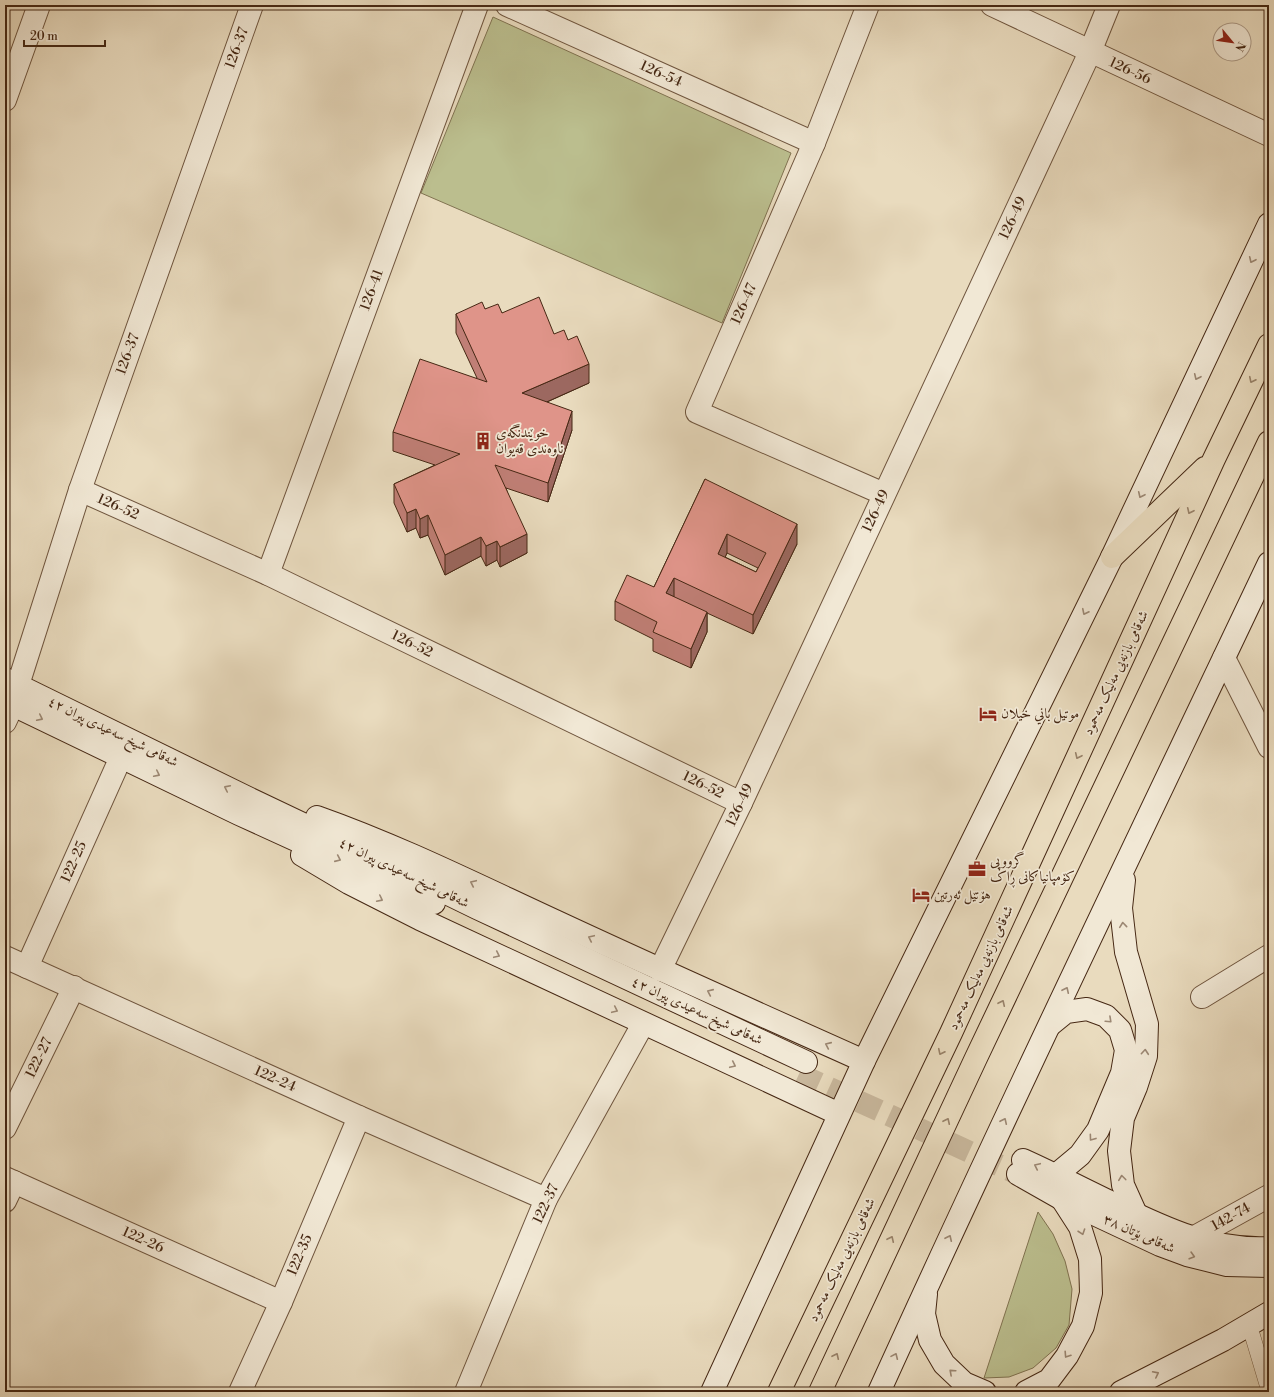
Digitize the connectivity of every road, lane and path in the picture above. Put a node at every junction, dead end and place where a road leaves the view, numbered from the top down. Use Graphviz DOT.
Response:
graph roads {
  1 [pos="38,5"];
  2 [pos="252,5"];
  3 [pos="477,5"];
  4 [pos="508,5"];
  5 [pos="868,5"];
  6 [pos="992,5"];
  7 [pos="1109,5"];
  8 [pos="1090,52"];
  9 [pos="6,94"];
  10 [pos="1269,135"];
  11 [pos="814,143"];
  12 [pos="1269,224"];
  13 [pos="1269,345"];
  14 [pos="1269,442"];
  15 [pos="1214,458"];
  16 [pos="80,490"];
  17 [pos="884,494"];
  18 [pos="1112,557"];
  19 [pos="1269,563"];
  20 [pos="268,574"];
  21 [pos="1224,658"];
  22 [pos="9,699"];
  23 [pos="1269,747"];
  24 [pos="121,757"];
  25 [pos="741,803"];
  26 [pos="242,806"];
  27 [pos="1126,865"];
  28 [pos="1269,956"];
  29 [pos="5,957"];
  30 [pos="27,967"];
  31 [pos="660,970"];
  32 [pos="74,987"];
  33 [pos="1202,997"];
  34 [pos="643,1024"];
  35 [pos="1050,1025"];
  36 [pos="864,1061"];
  37 [pos="803,1068"];
  38 [pos="839,1114"];
  39 [pos="359,1117"];
  40 [pos="5,1128"];
  41 [pos="1056,1175"];
  42 [pos="8,1187"];
  43 [pos="1269,1196"];
  44 [pos="1062,1198"];
  45 [pos="546,1199"];
  46 [pos="1136,1214"];
  47 [pos="1192,1238"];
  48 [pos="1269,1248"];
  49 [pos="1269,1266"];
  50 [pos="927,1287"];
  51 [pos="281,1302"];
  52 [pos="1269,1312"];
  53 [pos="1250,1324"];
  54 [pos="1269,1391"];
  55 [pos="240,1392"];
  56 [pos="466,1392"];
  57 [pos="712,1392"];
  58 [pos="779,1392"];
  59 [pos="820,1392"];
  60 [pos="879,1392"];
  61 [pos="985,1392"];
  62 [pos="1026,1392"];
  63 [pos="1121,1392"];
  1 -- 9 [label="street"];
  2 -- 16 [label="street, 126-37"];
  3 -- 20 [label="street, 126-41"];
  4 -- 11 [label="street, 126-54"];
  5 -- 11 [label="street, 126-47"];
  6 -- 8 [label="street, 126-56"];
  7 -- 8 [label="street, 126-49"];
  8 -- 10 [label="street, 126-56"];
  8 -- 17 [label="street, 126-49"];
  11 -- 17 [label="street, 126-47"];
  12 -- 18 [label="street, one-way"];
  13 -- 15 [label="highway, شەقامی بازنەیی مەلیک مەحمود, one-way"];
  59 -- 14 [label="highway, one-way"];
  15 -- 18 [label="highway"];
  15 -- 58 [label="highway, شەقامی بازنەیی مەلیک مەحمود, one-way"];
  16 -- 20 [label="street, 126-52"];
  16 -- 22 [label="street, 126-37"];
  17 -- 25 [label="street, 126-49"];
  18 -- 36 [label="street, one-way"];
  19 -- 21 [label="street"];
  20 -- 25 [label="street, 126-52"];
  21 -- 23 [label="street"];
  21 -- 27 [label="street"];
  22 -- 24 [label="street, شەقامی شیخ سەعیدی پیران ٤٢, one-way"];
  26 -- 22 [label="street, شەقامی شیخ سەعیدی پیران ٤٢, one-way"];
  24 -- 26 [label="street, شەقامی شیخ سەعیدی پیران ٤٢, one-way"];
  24 -- 30 [label="street, 122-25"];
  25 -- 31 [label="street, 126-49"];
  31 -- 26 [label="street, one-way"];
  26 -- 34 [label="street, one-way"];
  26 -- 37 [label="street, شەقامی شیخ سەعیدی پیران ٤٢"];
  35 -- 27 [label="street, one-way"];
  46 -- 27 [label="street, one-way"];
  28 -- 33 [label="street"];
  29 -- 30 [label="street, 122-24"];
  30 -- 32 [label="street, 122-24"];
  36 -- 31 [label="street, one-way"];
  32 -- 39 [label="street, 122-24"];
  32 -- 40 [label="street, 122-27"];
  34 -- 38 [label="street, one-way"];
  34 -- 45 [label="street, 122-37"];
  35 -- 41 [label="street, one-way"];
  50 -- 35 [label="street, one-way"];
  36 -- 38 [label="street"];
  38 -- 57 [label="street"];
  39 -- 45 [label="street, 122-24"];
  39 -- 51 [label="street, 122-35"];
  41 -- 44 [label="street, شەقامی بۆتان ٣٨, one-way"];
  41 -- 46 [label="street, شەقامی بۆتان ٣٨"];
  42 -- 51 [label="street, 122-26"];
  43 -- 47 [label="street, 142-74"];
  44 -- 49 [label="street, شەقامی بۆتان ٣٨, one-way"];
  44 -- 62 [label="street, one-way"];
  45 -- 56 [label="street, 122-37"];
  46 -- 47 [label="street, شەقامی بۆتان ٣٨"];
  47 -- 48 [label="street, شەقامی بۆتان ٣٨"];
  60 -- 50 [label="street, one-way"];
  61 -- 50 [label="street, one-way"];
  51 -- 55 [label="street, 122-35"];
  52 -- 53 [label="street"];
  53 -- 54 [label="lane"];
  63 -- 53 [label="street, one-way"];
}
